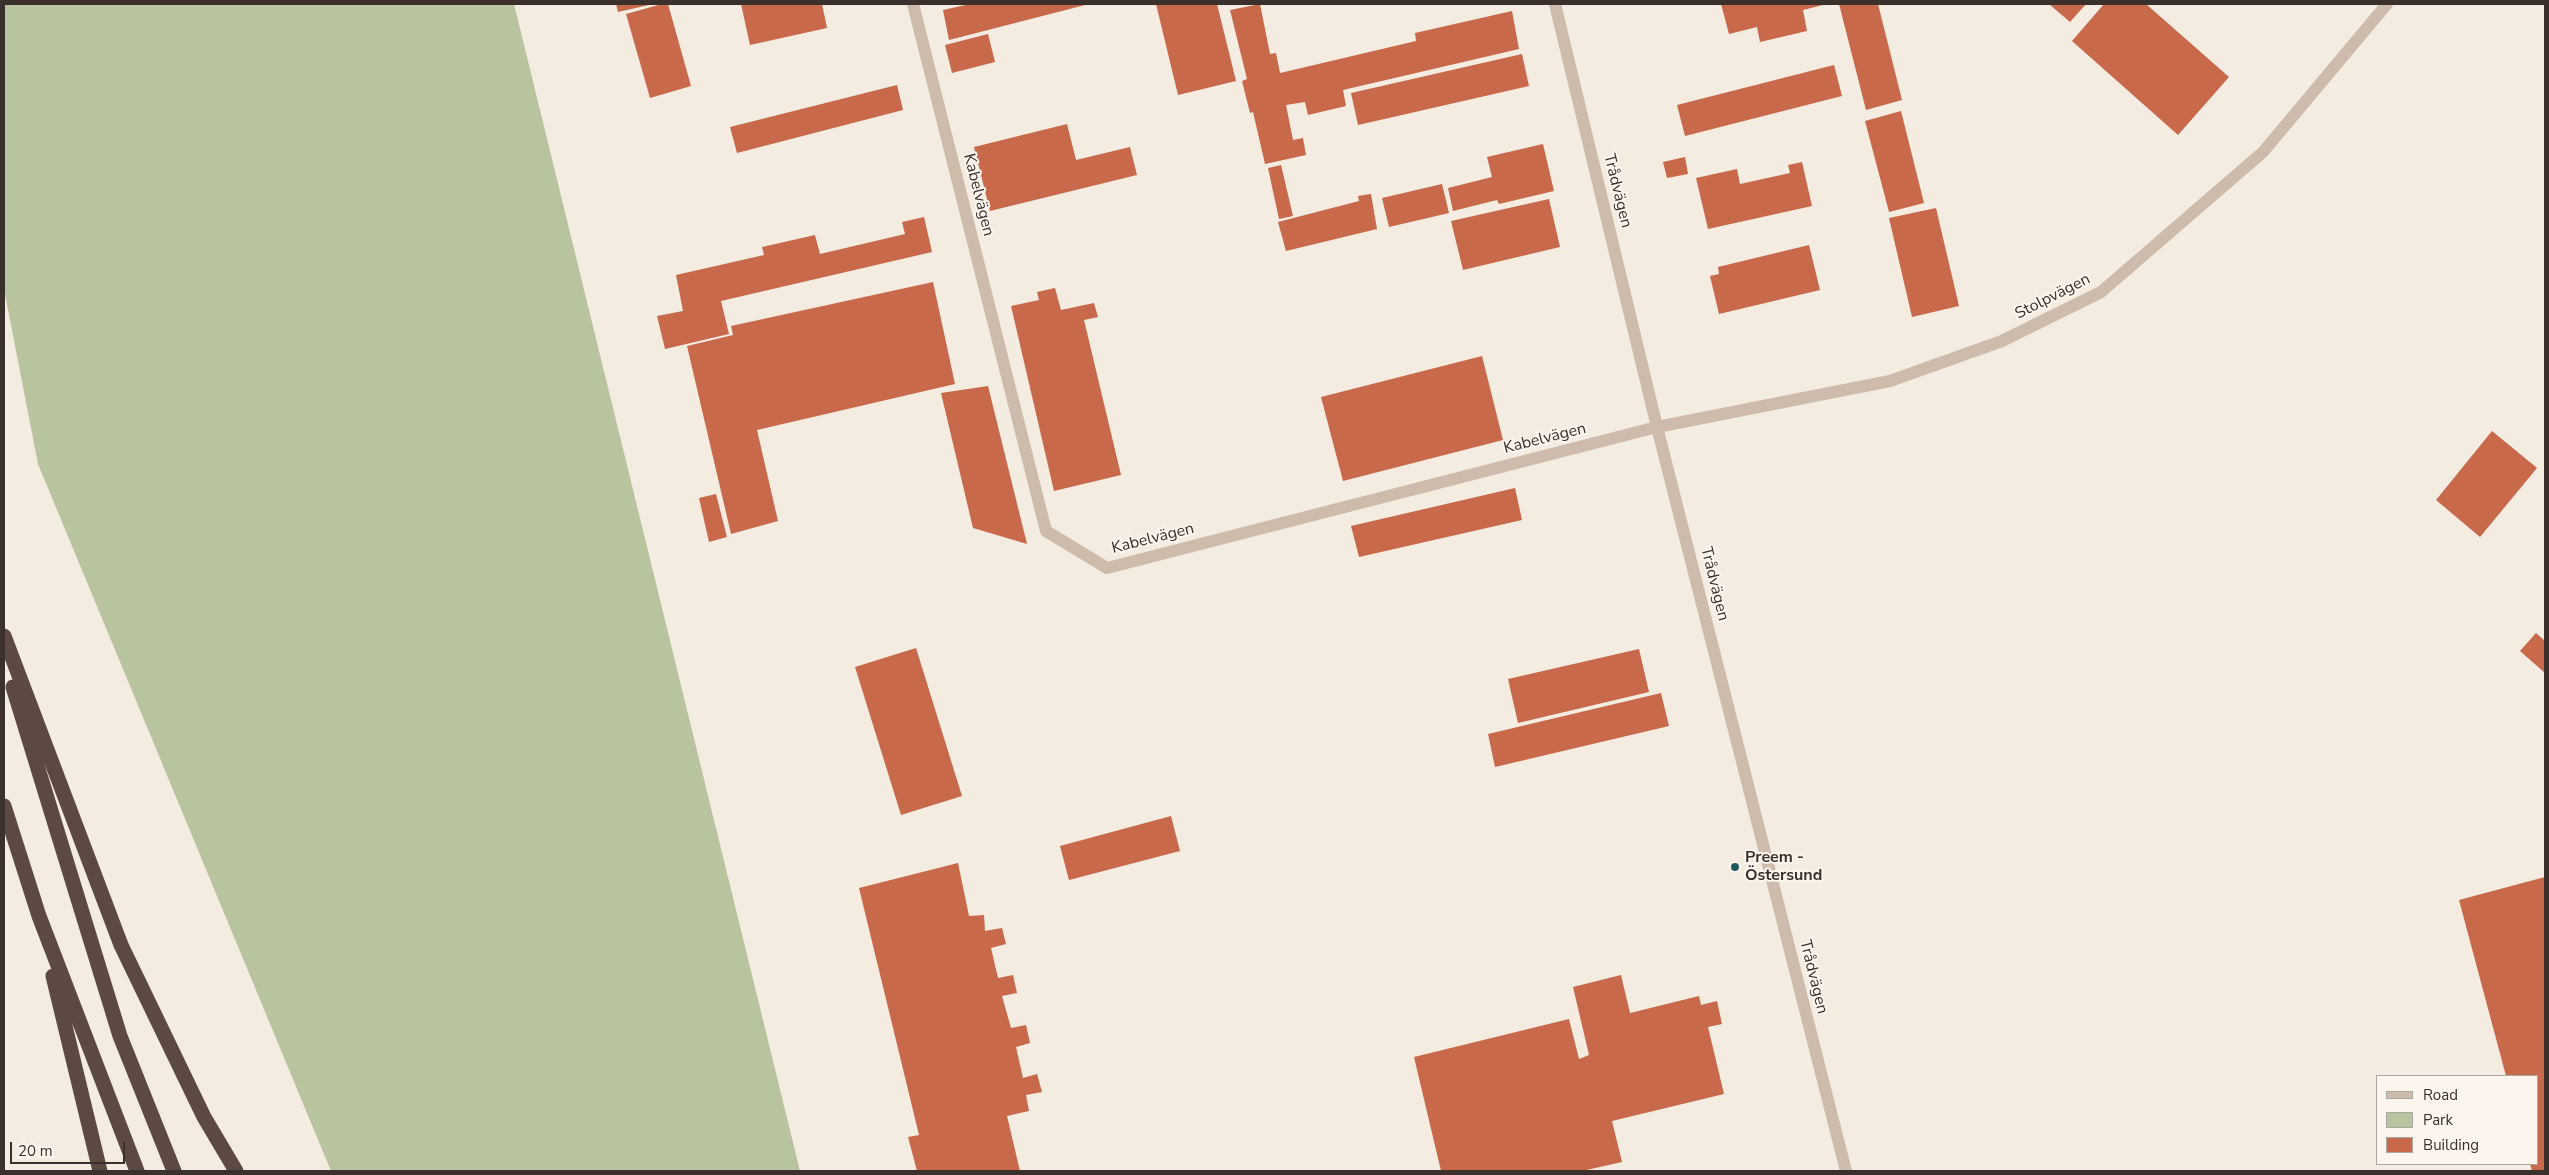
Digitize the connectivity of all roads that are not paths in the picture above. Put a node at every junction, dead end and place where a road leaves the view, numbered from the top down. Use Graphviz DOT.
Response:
graph roads {
  1 [pos="913,4"];
  2 [pos="1554,4"];
  3 [pos="2387,4"];
  4 [pos="1657,427"];
  5 [pos="4,636"];
  6 [pos="4,656"];
  7 [pos="4,806"];
  8 [pos="39,916"];
  9 [pos="100,1171"];
  10 [pos="136,1171"];
  11 [pos="174,1171"];
  12 [pos="236,1171"];
  13 [pos="1846,1171"];
  1 -- 4 [label="street, Kabelvägen"];
  2 -- 4 [label="street, Trådvägen"];
  3 -- 4 [label="street, Stolpvägen"];
  4 -- 13 [label="street, Trådvägen"];
  5 -- 12 [label="highway"];
  6 -- 11 [label="highway"];
  7 -- 8 [label="highway"];
  8 -- 9 [label="highway"];
  8 -- 10 [label="highway"];
}
